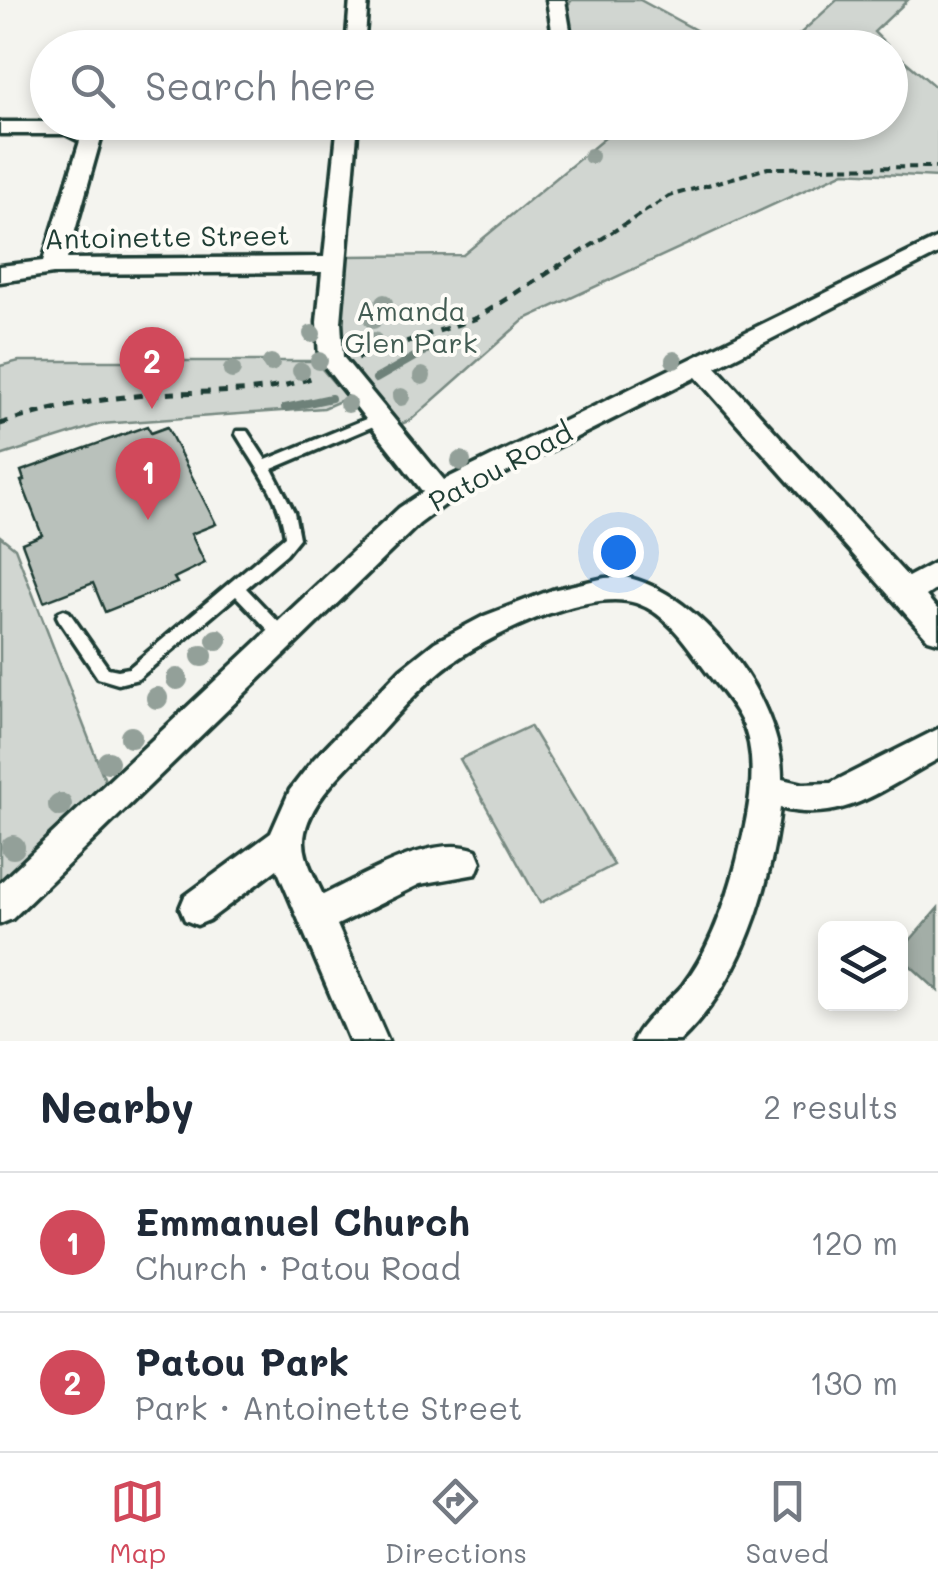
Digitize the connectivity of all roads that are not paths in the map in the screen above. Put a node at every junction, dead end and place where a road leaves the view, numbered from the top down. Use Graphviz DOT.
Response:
graph roads {
  1 [pos="359,0"];
  2 [pos="556,0"];
  3 [pos="356,30"];
  4 [pos="561,30"];
  5 [pos="0,128"];
  6 [pos="30,128"];
  7 [pos="90,140"];
  8 [pos="346,140"];
  9 [pos="938,246"];
  10 [pos="336,264"];
  11 [pos="52,267"];
  12 [pos="0,274"];
  13 [pos="698,364"];
  14 [pos="378,419"];
  15 [pos="242,434"];
  16 [pos="264,467"];
  17 [pos="440,494"];
  18 [pos="938,573"];
  19 [pos="236,588"];
  20 [pos="906,594"];
  21 [pos="64,616"];
  22 [pos="938,630"];
  23 [pos="282,635"];
  24 [pos="938,743"];
  25 [pos="768,790"];
  26 [pos="286,842"];
  27 [pos="464,862"];
  28 [pos="0,908"];
  29 [pos="197,908"];
  30 [pos="314,918"];
  31 [pos="369,1041"];
  32 [pos="652,1041"];
  1 -- 3 [label="street"];
  2 -- 4 [label="street"];
  5 -- 6 [label="street"];
  7 -- 11 [label="street"];
  8 -- 10 [label="street"];
  9 -- 13 [label="street, Patou Road"];
  10 -- 11 [label="street, Antoinette Street"];
  10 -- 14 [label="street"];
  11 -- 12 [label="street, Antoinette Street"];
  13 -- 17 [label="street, Patou Road"];
  13 -- 20 [label="street"];
  14 -- 16 [label="lane"];
  14 -- 17 [label="street"];
  15 -- 16 [label="lane"];
  16 -- 19 [label="lane"];
  17 -- 23 [label="street, Patou Road"];
  18 -- 20 [label="street"];
  19 -- 21 [label="lane"];
  19 -- 23 [label="lane"];
  20 -- 22 [label="street"];
  23 -- 28 [label="street, Patou Road"];
  24 -- 25 [label="street"];
  25 -- 26 [label="street"];
  25 -- 32 [label="street"];
  26 -- 29 [label="street"];
  26 -- 30 [label="street"];
  27 -- 30 [label="street"];
  30 -- 31 [label="street"];
}
